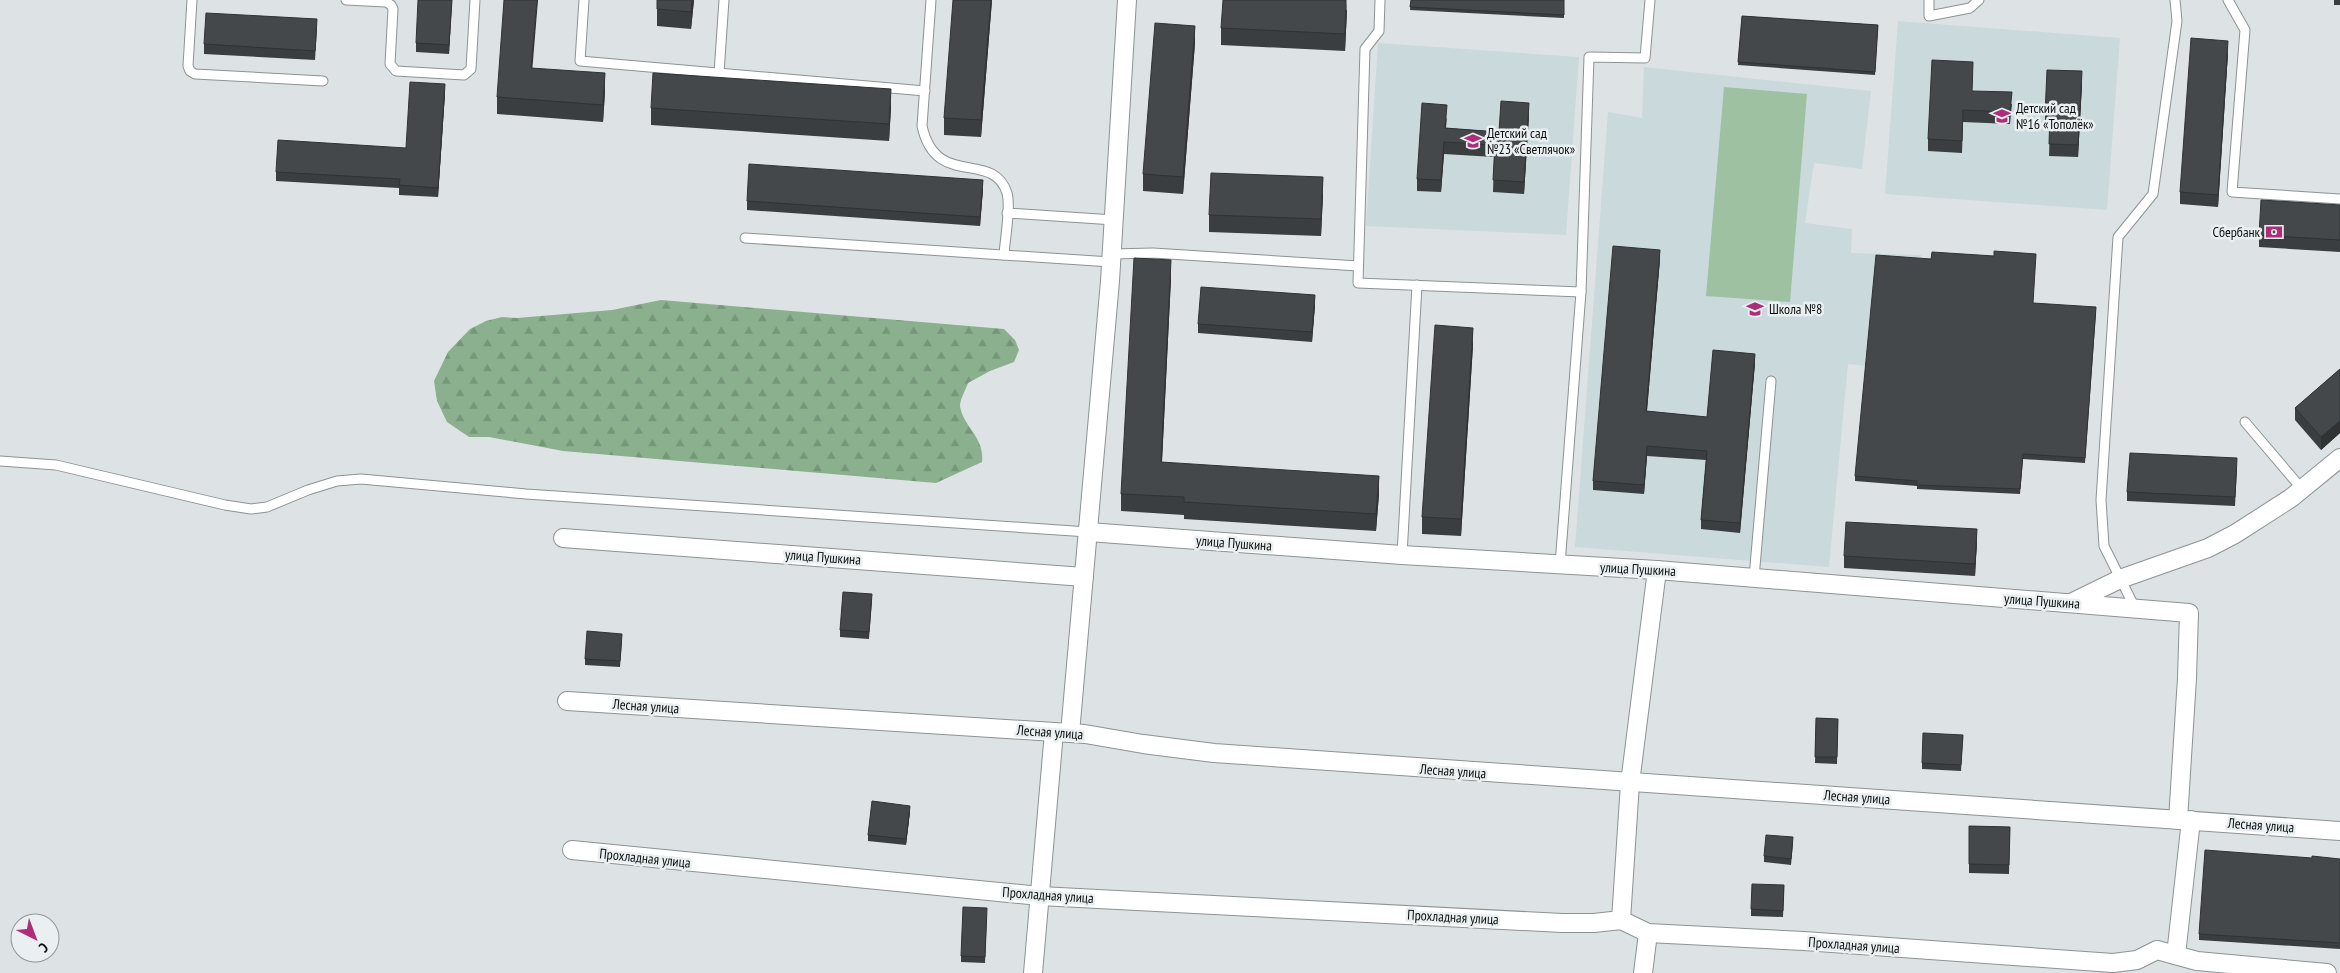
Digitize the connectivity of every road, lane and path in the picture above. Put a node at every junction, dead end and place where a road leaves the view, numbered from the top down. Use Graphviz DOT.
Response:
graph roads {
  1 [pos="192,0"];
  2 [pos="346,0"];
  3 [pos="475,0"];
  4 [pos="584,0"];
  5 [pos="724,0"];
  6 [pos="931,0"];
  7 [pos="1127,0"];
  8 [pos="1380,0"];
  9 [pos="1650,0"];
  10 [pos="1929,0"];
  11 [pos="1979,0"];
  12 [pos="2175,0"];
  13 [pos="2228,0"];
  14 [pos="719,73"];
  15 [pos="323,82"];
  16 [pos="925,91"];
  17 [pos="2340,199"];
  18 [pos="1007,213"];
  19 [pos="1114,220"];
  20 [pos="745,238"];
  21 [pos="1004,255"];
  22 [pos="1111,258"];
  23 [pos="1358,266"];
  24 [pos="1417,285"];
  25 [pos="1581,292"];
  26 [pos="1771,381"];
  27 [pos="2245,422"];
  28 [pos="2340,458"];
  29 [pos="0,461"];
  30 [pos="2302,489"];
  31 [pos="1088,532"];
  32 [pos="563,538"];
  33 [pos="1402,555"];
  34 [pos="1560,565"];
  35 [pos="1657,570"];
  36 [pos="1084,577"];
  37 [pos="1754,578"];
  38 [pos="2120,579"];
  39 [pos="2071,603"];
  40 [pos="2136,608"];
  41 [pos="567,701"];
  42 [pos="1062,733"];
  43 [pos="1630,784"];
  44 [pos="2184,820"];
  45 [pos="2340,831"];
  46 [pos="572,850"];
  47 [pos="1040,896"];
  48 [pos="1621,920"];
  49 [pos="1648,933"];
  50 [pos="2176,955"];
  51 [pos="2134,966"];
  52 [pos="1033,973"];
  53 [pos="1643,973"];
  54 [pos="2327,973"];
  1 -- 15 [label="lane"];
  2 -- 3 [label="lane"];
  4 -- 14 [label="lane"];
  5 -- 14 [label="lane"];
  6 -- 16 [label="lane"];
  7 -- 19 [label="street"];
  8 -- 23 [label="lane"];
  9 -- 25 [label="lane"];
  10 -- 11 [label="lane"];
  12 -- 38 [label="lane"];
  13 -- 17 [label="lane"];
  14 -- 16 [label="lane"];
  16 -- 18 [label="lane"];
  18 -- 19 [label="lane"];
  18 -- 21 [label="lane"];
  19 -- 22 [label="street"];
  20 -- 21 [label="lane"];
  21 -- 22 [label="lane"];
  22 -- 23 [label="lane"];
  22 -- 31 [label="street"];
  23 -- 24 [label="lane"];
  24 -- 25 [label="lane"];
  24 -- 33 [label="lane"];
  25 -- 34 [label="lane"];
  26 -- 37 [label="lane"];
  27 -- 30 [label="lane"];
  28 -- 30 [label="street"];
  29 -- 31 [label="lane"];
  30 -- 38 [label="street"];
  31 -- 33 [label="street, улица Пушкина"];
  31 -- 36 [label="street"];
  32 -- 36 [label="street, улица Пушкина"];
  33 -- 34 [label="street, улица Пушкина"];
  34 -- 35 [label="street, улица Пушкина"];
  35 -- 37 [label="street, улица Пушкина"];
  35 -- 43 [label="street"];
  36 -- 42 [label="street"];
  37 -- 39 [label="street, улица Пушкина"];
  38 -- 39 [label="street"];
  38 -- 40 [label="lane"];
  39 -- 40 [label="street, улица Пушкина"];
  40 -- 44 [label="street, улица Пушкина"];
  41 -- 42 [label="street, Лесная улица"];
  42 -- 43 [label="street, Лесная улица"];
  42 -- 47 [label="street"];
  43 -- 44 [label="street, Лесная улица"];
  43 -- 48 [label="street"];
  44 -- 45 [label="street, Лесная улица"];
  44 -- 50 [label="street"];
  46 -- 47 [label="street, Прохладная улица"];
  47 -- 48 [label="street, Прохладная улица"];
  47 -- 52 [label="street"];
  48 -- 49 [label="street, Прохладная улица"];
  49 -- 51 [label="street, Прохладная улица"];
  49 -- 53 [label="street"];
  50 -- 51 [label="street, Прохладная улица"];
  50 -- 54 [label="street, Прохладная улица"];
}
